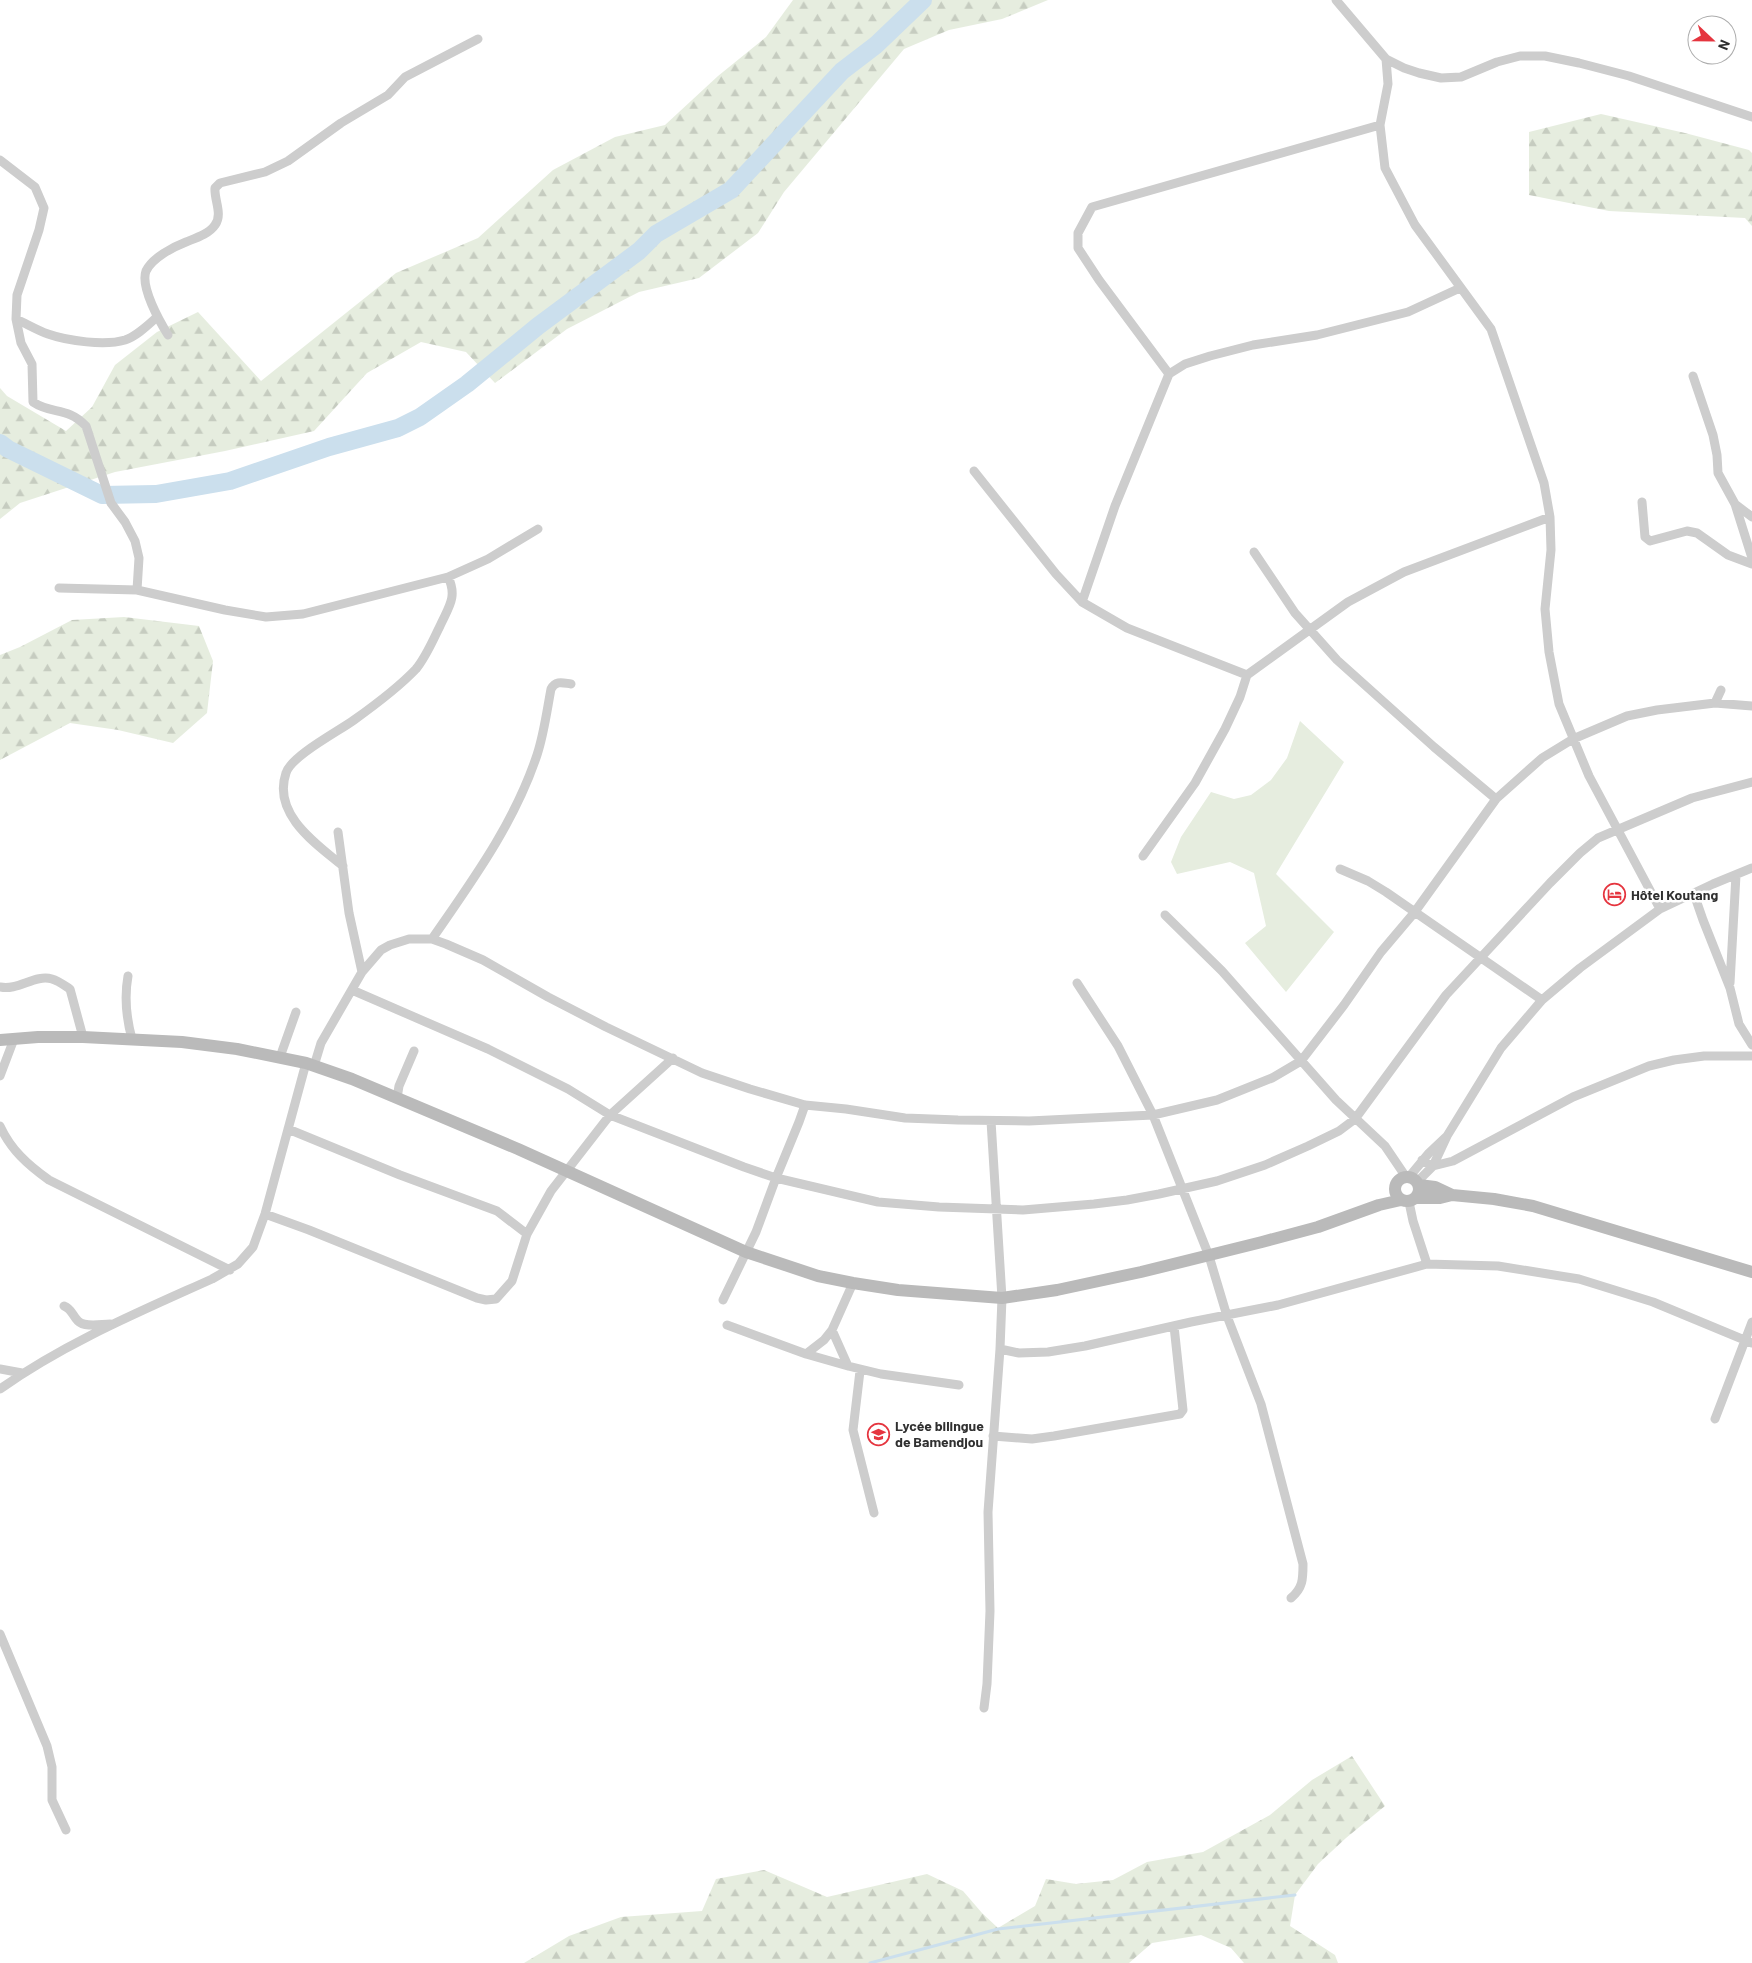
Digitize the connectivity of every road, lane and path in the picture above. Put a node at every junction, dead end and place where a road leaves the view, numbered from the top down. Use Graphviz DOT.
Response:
graph roads {
  1 [pos="1336,0"];
  2 [pos="478,39"];
  3 [pos="1386,59"];
  4 [pos="1752,117"];
  5 [pos="1380,125"];
  6 [pos="0,160"];
  7 [pos="1460,288"];
  8 [pos="157,317"];
  9 [pos="16,319"];
  10 [pos="168,335"];
  11 [pos="1170,374"];
  12 [pos="1693,376"];
  13 [pos="974,471"];
  14 [pos="1642,502"];
  15 [pos="1734,504"];
  16 [pos="1752,517"];
  17 [pos="1550,518"];
  18 [pos="538,528"];
  19 [pos="1254,552"];
  20 [pos="1752,558"];
  21 [pos="1752,564"];
  22 [pos="448,577"];
  23 [pos="59,588"];
  24 [pos="137,590"];
  25 [pos="1082,602"];
  26 [pos="1308,630"];
  27 [pos="1247,675"];
  28 [pos="571,684"];
  29 [pos="1721,690"];
  30 [pos="1715,703"];
  31 [pos="1752,706"];
  32 [pos="1573,739"];
  33 [pos="1752,782"];
  34 [pos="1496,799"];
  35 [pos="1618,828"];
  36 [pos="338,832"];
  37 [pos="1143,856"];
  38 [pos="343,866"];
  39 [pos="1752,868"];
  40 [pos="1340,869"];
  41 [pos="1736,875"];
  42 [pos="1694,894"];
  43 [pos="1660,909"];
  44 [pos="1414,913"];
  45 [pos="1165,915"];
  46 [pos="432,940"];
  47 [pos="1481,957"];
  48 [pos="362,972"];
  49 [pos="128,976"];
  50 [pos="1077,983"];
  51 [pos="0,987"];
  52 [pos="1730,988"];
  53 [pos="352,990"];
  54 [pos="1542,1000"];
  55 [pos="296,1012"];
  56 [pos="83,1037"];
  57 [pos="14,1038"];
  58 [pos="132,1039"];
  59 [pos="0,1040"];
  60 [pos="1752,1045"];
  61 [pos="414,1051"];
  62 [pos="1752,1056"];
  63 [pos="280,1057"];
  64 [pos="673,1058"];
  65 [pos="1301,1061"];
  66 [pos="310,1064"];
  67 [pos="0,1076"];
  68 [pos="397,1098"];
  69 [pos="804,1105"];
  70 [pos="610,1114"];
  71 [pos="1153,1115"];
  72 [pos="1355,1119"];
  73 [pos="990,1121"];
  74 [pos="0,1126"];
  75 [pos="288,1129"];
  76 [pos="1447,1136"];
  77 [pos="1422,1160"];
  78 [pos="1433,1166"];
  79 [pos="566,1170"];
  80 [pos="776,1178"];
  81 [pos="1413,1180"];
  82 [pos="1183,1188"];
  83 [pos="1452,1195"];
  84 [pos="1405,1197"];
  85 [pos="995,1208"];
  86 [pos="265,1214"];
  87 [pos="527,1234"];
  88 [pos="746,1252"];
  89 [pos="1209,1256"];
  90 [pos="1427,1264"];
  91 [pos="230,1270"];
  92 [pos="1752,1272"];
  93 [pos="853,1283"];
  94 [pos="1002,1298"];
  95 [pos="723,1300"];
  96 [pos="64,1306"];
  97 [pos="1227,1316"];
  98 [pos="1752,1322"];
  99 [pos="115,1324"];
  100 [pos="726,1324"];
  101 [pos="1174,1326"];
  102 [pos="832,1330"];
  103 [pos="1748,1341"];
  104 [pos="1000,1349"];
  105 [pos="806,1354"];
  106 [pos="848,1366"];
  107 [pos="0,1369"];
  108 [pos="860,1370"];
  109 [pos="22,1373"];
  110 [pos="959,1385"];
  111 [pos="0,1389"];
  112 [pos="1715,1419"];
  113 [pos="993,1436"];
  114 [pos="874,1513"];
  115 [pos="1291,1598"];
  116 [pos="0,1634"];
  117 [pos="984,1708"];
  118 [pos="66,1830"];
  1 -- 3 [label="street"];
  2 -- 8 [label="street"];
  3 -- 4 [label="street"];
  3 -- 5 [label="street"];
  5 -- 7 [label="street"];
  5 -- 11 [label="street"];
  6 -- 9 [label="street"];
  7 -- 11 [label="street"];
  7 -- 17 [label="street"];
  8 -- 9 [label="street"];
  8 -- 10 [label="street"];
  9 -- 24 [label="street"];
  11 -- 25 [label="street"];
  12 -- 15 [label="street"];
  13 -- 25 [label="street"];
  14 -- 21 [label="street"];
  15 -- 16 [label="street"];
  15 -- 20 [label="street"];
  17 -- 26 [label="street"];
  17 -- 32 [label="street"];
  18 -- 22 [label="street"];
  19 -- 26 [label="street"];
  22 -- 24 [label="street"];
  22 -- 38 [label="street"];
  23 -- 24 [label="street"];
  25 -- 27 [label="street"];
  26 -- 27 [label="street"];
  26 -- 34 [label="street"];
  27 -- 37 [label="street"];
  28 -- 46 [label="street"];
  29 -- 30 [label="street"];
  30 -- 31 [label="street"];
  30 -- 32 [label="street"];
  32 -- 34 [label="street"];
  32 -- 35 [label="street"];
  33 -- 35 [label="street"];
  34 -- 44 [label="street"];
  35 -- 43 [label="street"];
  35 -- 47 [label="street"];
  36 -- 38 [label="street"];
  38 -- 48 [label="street"];
  39 -- 41 [label="street"];
  40 -- 44 [label="street"];
  41 -- 42 [label="street"];
  41 -- 52 [label="street"];
  42 -- 43 [label="street"];
  42 -- 52 [label="street"];
  43 -- 54 [label="street"];
  44 -- 47 [label="street"];
  44 -- 65 [label="street"];
  45 -- 65 [label="street"];
  46 -- 48 [label="street"];
  46 -- 64 [label="street"];
  47 -- 54 [label="street"];
  47 -- 72 [label="street"];
  48 -- 53 [label="street"];
  49 -- 58 [label="street"];
  50 -- 71 [label="street"];
  51 -- 56 [label="street"];
  52 -- 60 [label="street"];
  53 -- 66 [label="street"];
  53 -- 70 [label="street"];
  54 -- 76 [label="street"];
  55 -- 63 [label="street"];
  56 -- 57 [label="main road"];
  56 -- 58 [label="main road"];
  57 -- 59 [label="main road"];
  57 -- 67 [label="street"];
  58 -- 63 [label="main road"];
  61 -- 68 [label="street"];
  62 -- 78 [label="street"];
  63 -- 66 [label="main road"];
  64 -- 69 [label="street"];
  64 -- 70 [label="street"];
  65 -- 71 [label="street"];
  65 -- 72 [label="street"];
  66 -- 68 [label="main road"];
  66 -- 75 [label="street"];
  68 -- 79 [label="main road"];
  69 -- 73 [label="street"];
  69 -- 80 [label="street"];
  70 -- 79 [label="street"];
  70 -- 80 [label="street"];
  71 -- 73 [label="street"];
  71 -- 82 [label="street"];
  72 -- 81 [label="street"];
  72 -- 82 [label="street"];
  73 -- 85 [label="street"];
  74 -- 91 [label="street"];
  75 -- 86 [label="street"];
  75 -- 87 [label="street"];
  76 -- 77 [label="street"];
  76 -- 78 [label="street"];
  77 -- 78 [label="street"];
  77 -- 81 [label="street"];
  78 -- 81 [label="street"];
  79 -- 87 [label="street"];
  79 -- 88 [label="main road"];
  80 -- 85 [label="street"];
  80 -- 88 [label="street"];
  81 -- 83 [label="main road"];
  81 -- 84 [label="main road"];
  81 -- 84 [label="main road"];
  82 -- 85 [label="street"];
  82 -- 89 [label="street"];
  83 -- 84 [label="main road"];
  83 -- 92 [label="main road"];
  84 -- 89 [label="main road"];
  84 -- 90 [label="street"];
  85 -- 94 [label="street"];
  86 -- 87 [label="street"];
  86 -- 91 [label="street"];
  88 -- 93 [label="main road"];
  88 -- 95 [label="street"];
  89 -- 94 [label="main road"];
  89 -- 97 [label="street"];
  90 -- 97 [label="street"];
  90 -- 103 [label="street"];
  91 -- 99 [label="street"];
  93 -- 94 [label="main road"];
  93 -- 102 [label="street"];
  94 -- 104 [label="street"];
  96 -- 99 [label="street"];
  97 -- 101 [label="street"];
  97 -- 115 [label="street"];
  98 -- 103 [label="street"];
  99 -- 109 [label="street"];
  100 -- 105 [label="street"];
  101 -- 104 [label="street"];
  101 -- 113 [label="street"];
  102 -- 105 [label="street"];
  102 -- 106 [label="street"];
  103 -- 112 [label="street"];
  104 -- 113 [label="street"];
  105 -- 106 [label="street"];
  106 -- 108 [label="street"];
  107 -- 109 [label="street"];
  108 -- 110 [label="street"];
  108 -- 114 [label="street"];
  109 -- 111 [label="street"];
  113 -- 117 [label="street"];
  116 -- 118 [label="street"];
}
